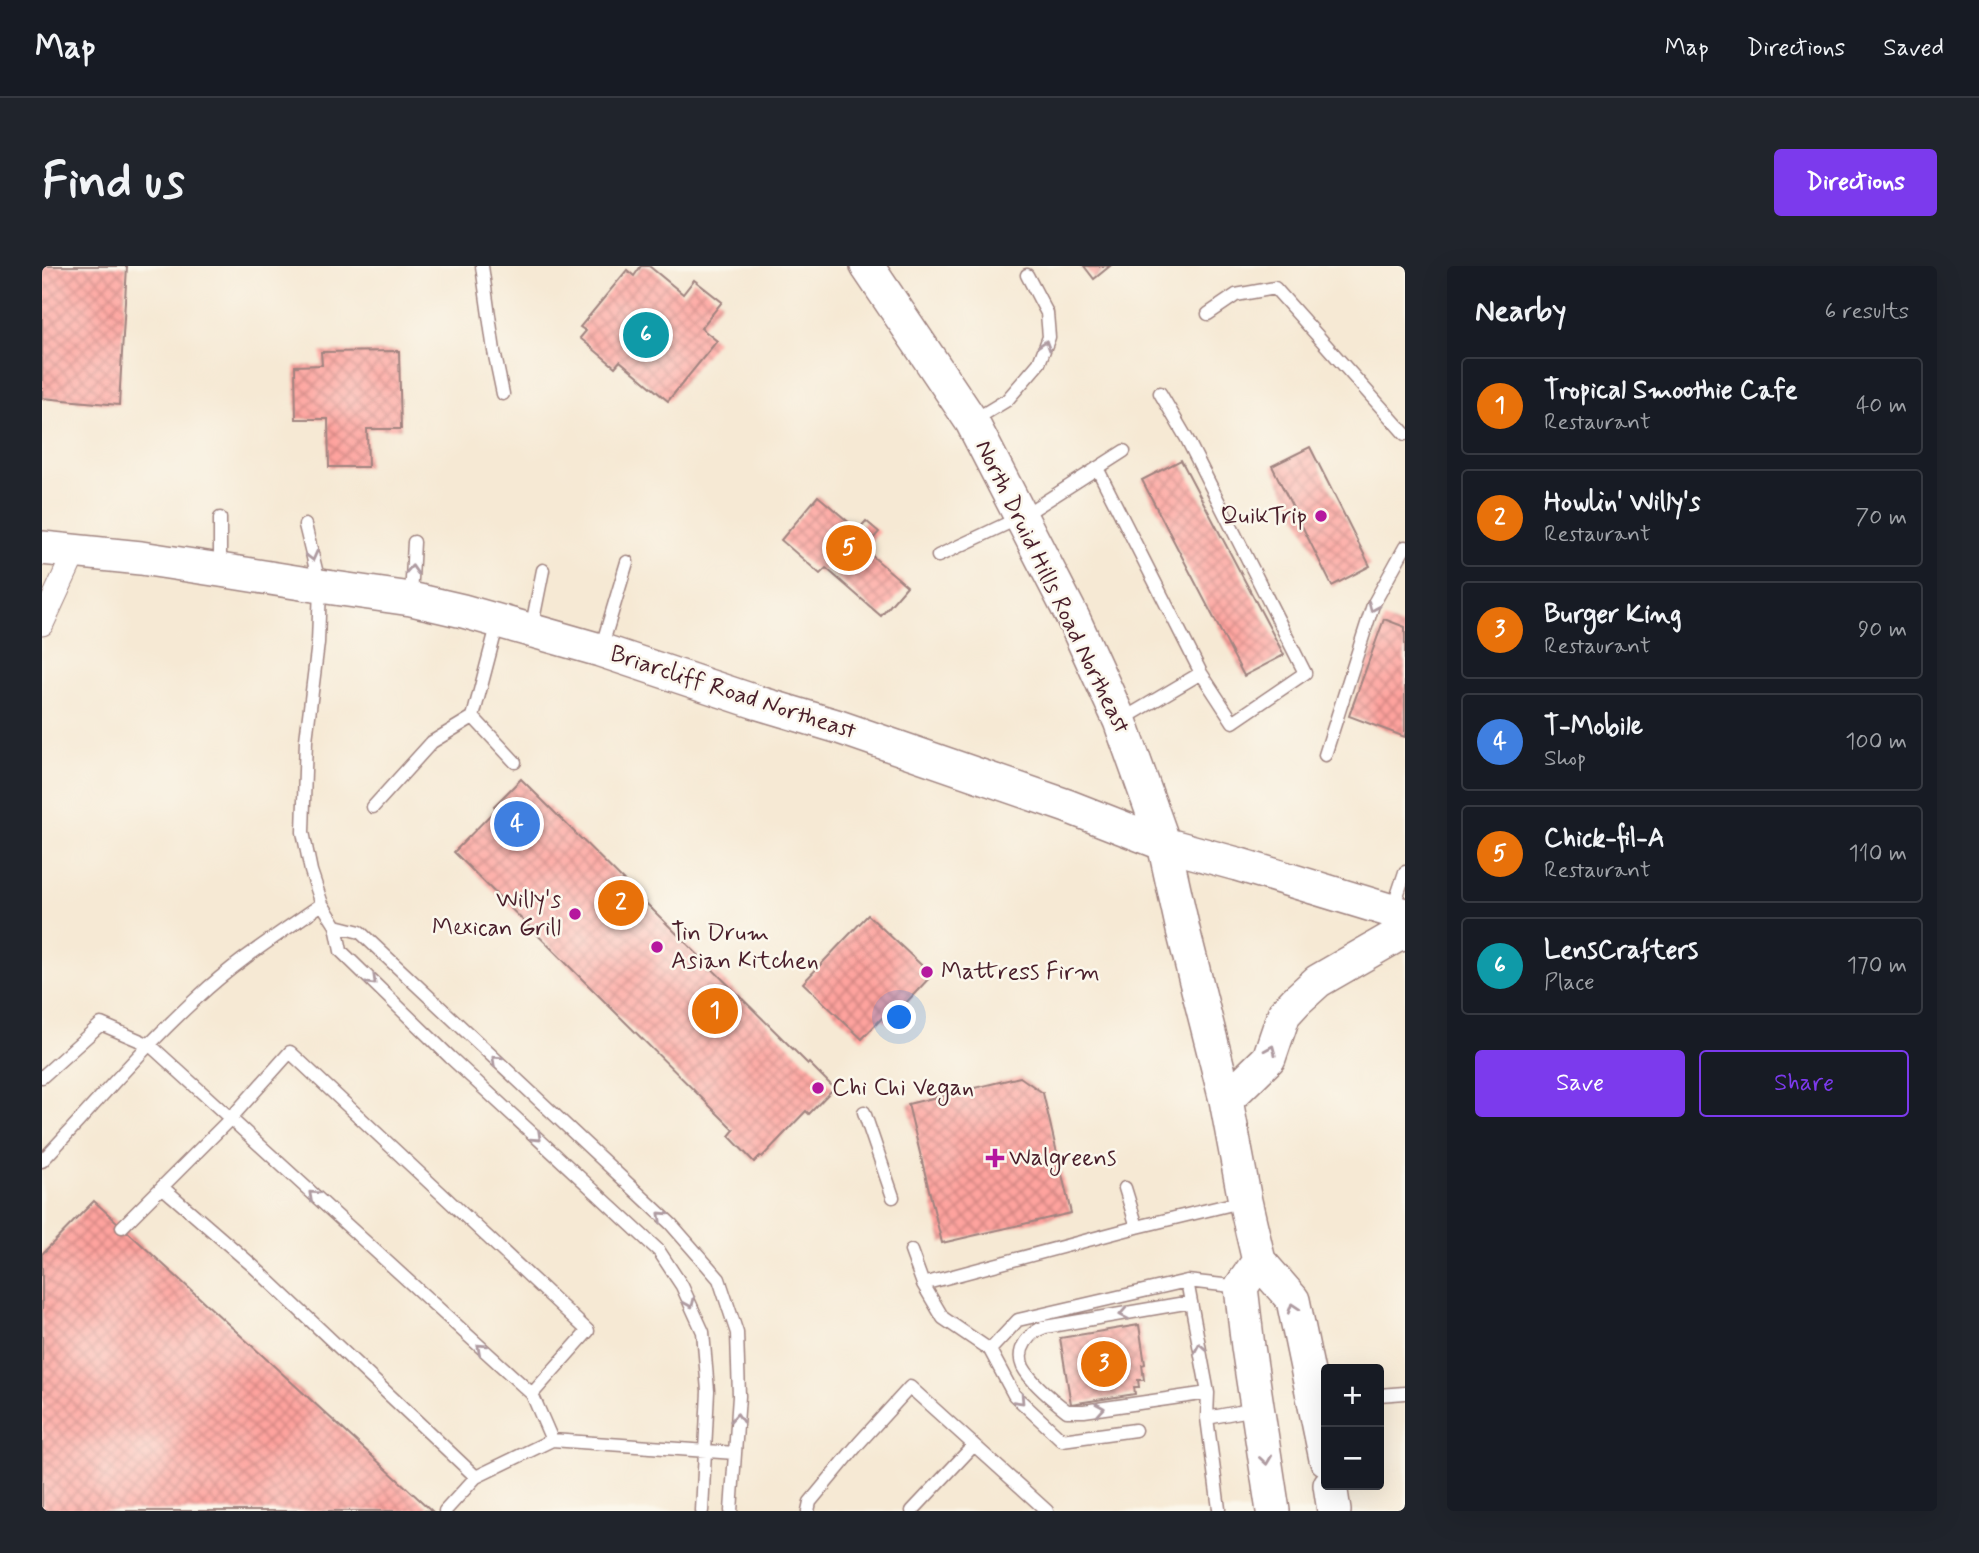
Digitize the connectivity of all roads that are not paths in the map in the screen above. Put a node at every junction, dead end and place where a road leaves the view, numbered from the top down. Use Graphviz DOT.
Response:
graph roads {
  1 [pos="482,266"];
  2 [pos="867,266"];
  3 [pos="1027,275"];
  4 [pos="1208,314"];
  5 [pos="1160,393"];
  6 [pos="503,394"];
  7 [pos="972,422"];
  8 [pos="1405,434"];
  9 [pos="1124,451"];
  10 [pos="1097,468"];
  11 [pos="1021,517"];
  12 [pos="220,518"];
  13 [pos="305,525"];
  14 [pos="414,542"];
  15 [pos="1405,547"];
  16 [pos="42,548"];
  17 [pos="75,552"];
  18 [pos="938,556"];
  19 [pos="627,562"];
  20 [pos="220,570"];
  21 [pos="543,570"];
  22 [pos="320,586"];
  23 [pos="411,598"];
  24 [pos="498,621"];
  25 [pos="42,624"];
  26 [pos="530,630"];
  27 [pos="600,650"];
  28 [pos="1201,673"];
  29 [pos="472,717"];
  30 [pos="1120,721"];
  31 [pos="1325,755"];
  32 [pos="515,762"];
  33 [pos="373,807"];
  34 [pos="1164,844"];
  35 [pos="1405,872"];
  36 [pos="322,904"];
  37 [pos="1401,920"];
  38 [pos="336,926"];
  39 [pos="150,1045"];
  40 [pos="42,1077"];
  41 [pos="1226,1100"];
  42 [pos="864,1112"];
  43 [pos="230,1119"];
  44 [pos="42,1161"];
  45 [pos="162,1187"];
  46 [pos="1125,1188"];
  47 [pos="893,1197"];
  48 [pos="1245,1201"];
  49 [pos="122,1227"];
  50 [pos="1137,1227"];
  51 [pos="911,1251"];
  52 [pos="1250,1274"];
  53 [pos="1187,1282"];
  54 [pos="923,1284"];
  55 [pos="1191,1303"];
  56 [pos="990,1350"];
  57 [pos="1208,1393"];
  58 [pos="1405,1393"];
  59 [pos="532,1394"];
  60 [pos="1384,1395"];
  61 [pos="1259,1408"];
  62 [pos="1207,1418"];
  63 [pos="1322,1427"];
  64 [pos="1135,1430"];
  65 [pos="552,1440"];
  66 [pos="974,1445"];
  67 [pos="705,1452"];
  68 [pos="735,1453"];
  69 [pos="476,1477"];
  70 [pos="1331,1490"];
  71 [pos="1040,1509"];
  72 [pos="1219,1509"];
  73 [pos="445,1511"];
  74 [pos="702,1511"];
  75 [pos="731,1511"];
  76 [pos="808,1511"];
  77 [pos="912,1511"];
  78 [pos="1273,1511"];
  79 [pos="1334,1511"];
  1 -- 6 [label="lane"];
  2 -- 7 [label="main road, North Druid Hills Road Northeast"];
  7 -- 3 [label="lane, one-way"];
  4 -- 8 [label="lane"];
  5 -- 28 [label="lane"];
  7 -- 11 [label="main road, North Druid Hills Road Northeast"];
  9 -- 10 [label="lane"];
  10 -- 11 [label="lane"];
  10 -- 28 [label="lane"];
  11 -- 18 [label="lane"];
  11 -- 30 [label="main road, North Druid Hills Road Northeast"];
  12 -- 20 [label="lane"];
  13 -- 22 [label="lane, one-way"];
  23 -- 14 [label="lane, one-way"];
  15 -- 31 [label="lane, one-way"];
  16 -- 17 [label="main road, Briarcliff Road Northeast"];
  17 -- 20 [label="main road, Briarcliff Road Northeast"];
  17 -- 25 [label="street"];
  19 -- 27 [label="lane"];
  20 -- 22 [label="main road, Briarcliff Road Northeast"];
  21 -- 26 [label="lane"];
  22 -- 23 [label="main road, Briarcliff Road Northeast"];
  22 -- 36 [label="lane"];
  23 -- 24 [label="main road, Briarcliff Road Northeast"];
  24 -- 26 [label="main road, Briarcliff Road Northeast"];
  24 -- 29 [label="lane"];
  26 -- 27 [label="main road, Briarcliff Road Northeast"];
  27 -- 34 [label="main road, Briarcliff Road Northeast"];
  28 -- 30 [label="lane"];
  29 -- 32 [label="lane"];
  29 -- 33 [label="lane"];
  30 -- 34 [label="main road, North Druid Hills Road Northeast"];
  34 -- 37 [label="main road, Briarcliff Road Northeast"];
  34 -- 41 [label="main road, North Druid Hills Road Northeast"];
  35 -- 37 [label="lane"];
  36 -- 38 [label="lane"];
  36 -- 39 [label="lane"];
  41 -- 37 [label="main road, one-way"];
  38 -- 67 [label="lane, one-way"];
  68 -- 38 [label="lane, one-way"];
  39 -- 40 [label="lane"];
  39 -- 43 [label="lane"];
  39 -- 44 [label="lane"];
  41 -- 48 [label="main road, North Druid Hills Road Northeast"];
  42 -- 47 [label="lane"];
  43 -- 45 [label="lane"];
  59 -- 43 [label="lane, one-way"];
  43 -- 59 [label="lane"];
  45 -- 49 [label="lane"];
  45 -- 69 [label="lane"];
  46 -- 50 [label="lane"];
  48 -- 50 [label="lane"];
  48 -- 52 [label="main road, North Druid Hills Road Northeast"];
  50 -- 54 [label="lane"];
  51 -- 54 [label="lane"];
  52 -- 53 [label="lane"];
  52 -- 61 [label="main road, North Druid Hills Road Northeast"];
  63 -- 52 [label="main road, North Druid Hills Road Northeast, one-way"];
  53 -- 55 [label="lane"];
  53 -- 56 [label="lane"];
  54 -- 56 [label="lane"];
  57 -- 55 [label="lane, one-way"];
  55 -- 57 [label="lane, one-way"];
  56 -- 64 [label="lane, one-way"];
  57 -- 62 [label="lane"];
  58 -- 60 [label="lane"];
  59 -- 65 [label="lane"];
  61 -- 62 [label="lane"];
  61 -- 78 [label="main road, North Druid Hills Road Northeast, one-way"];
  62 -- 72 [label="lane"];
  65 -- 67 [label="lane"];
  65 -- 69 [label="lane"];
  66 -- 71 [label="lane"];
  66 -- 76 [label="lane"];
  66 -- 77 [label="lane"];
  67 -- 68 [label="lane"];
  67 -- 74 [label="lane"];
  68 -- 75 [label="lane"];
  69 -- 73 [label="lane"];
  70 -- 79 [label="main road"];
}
